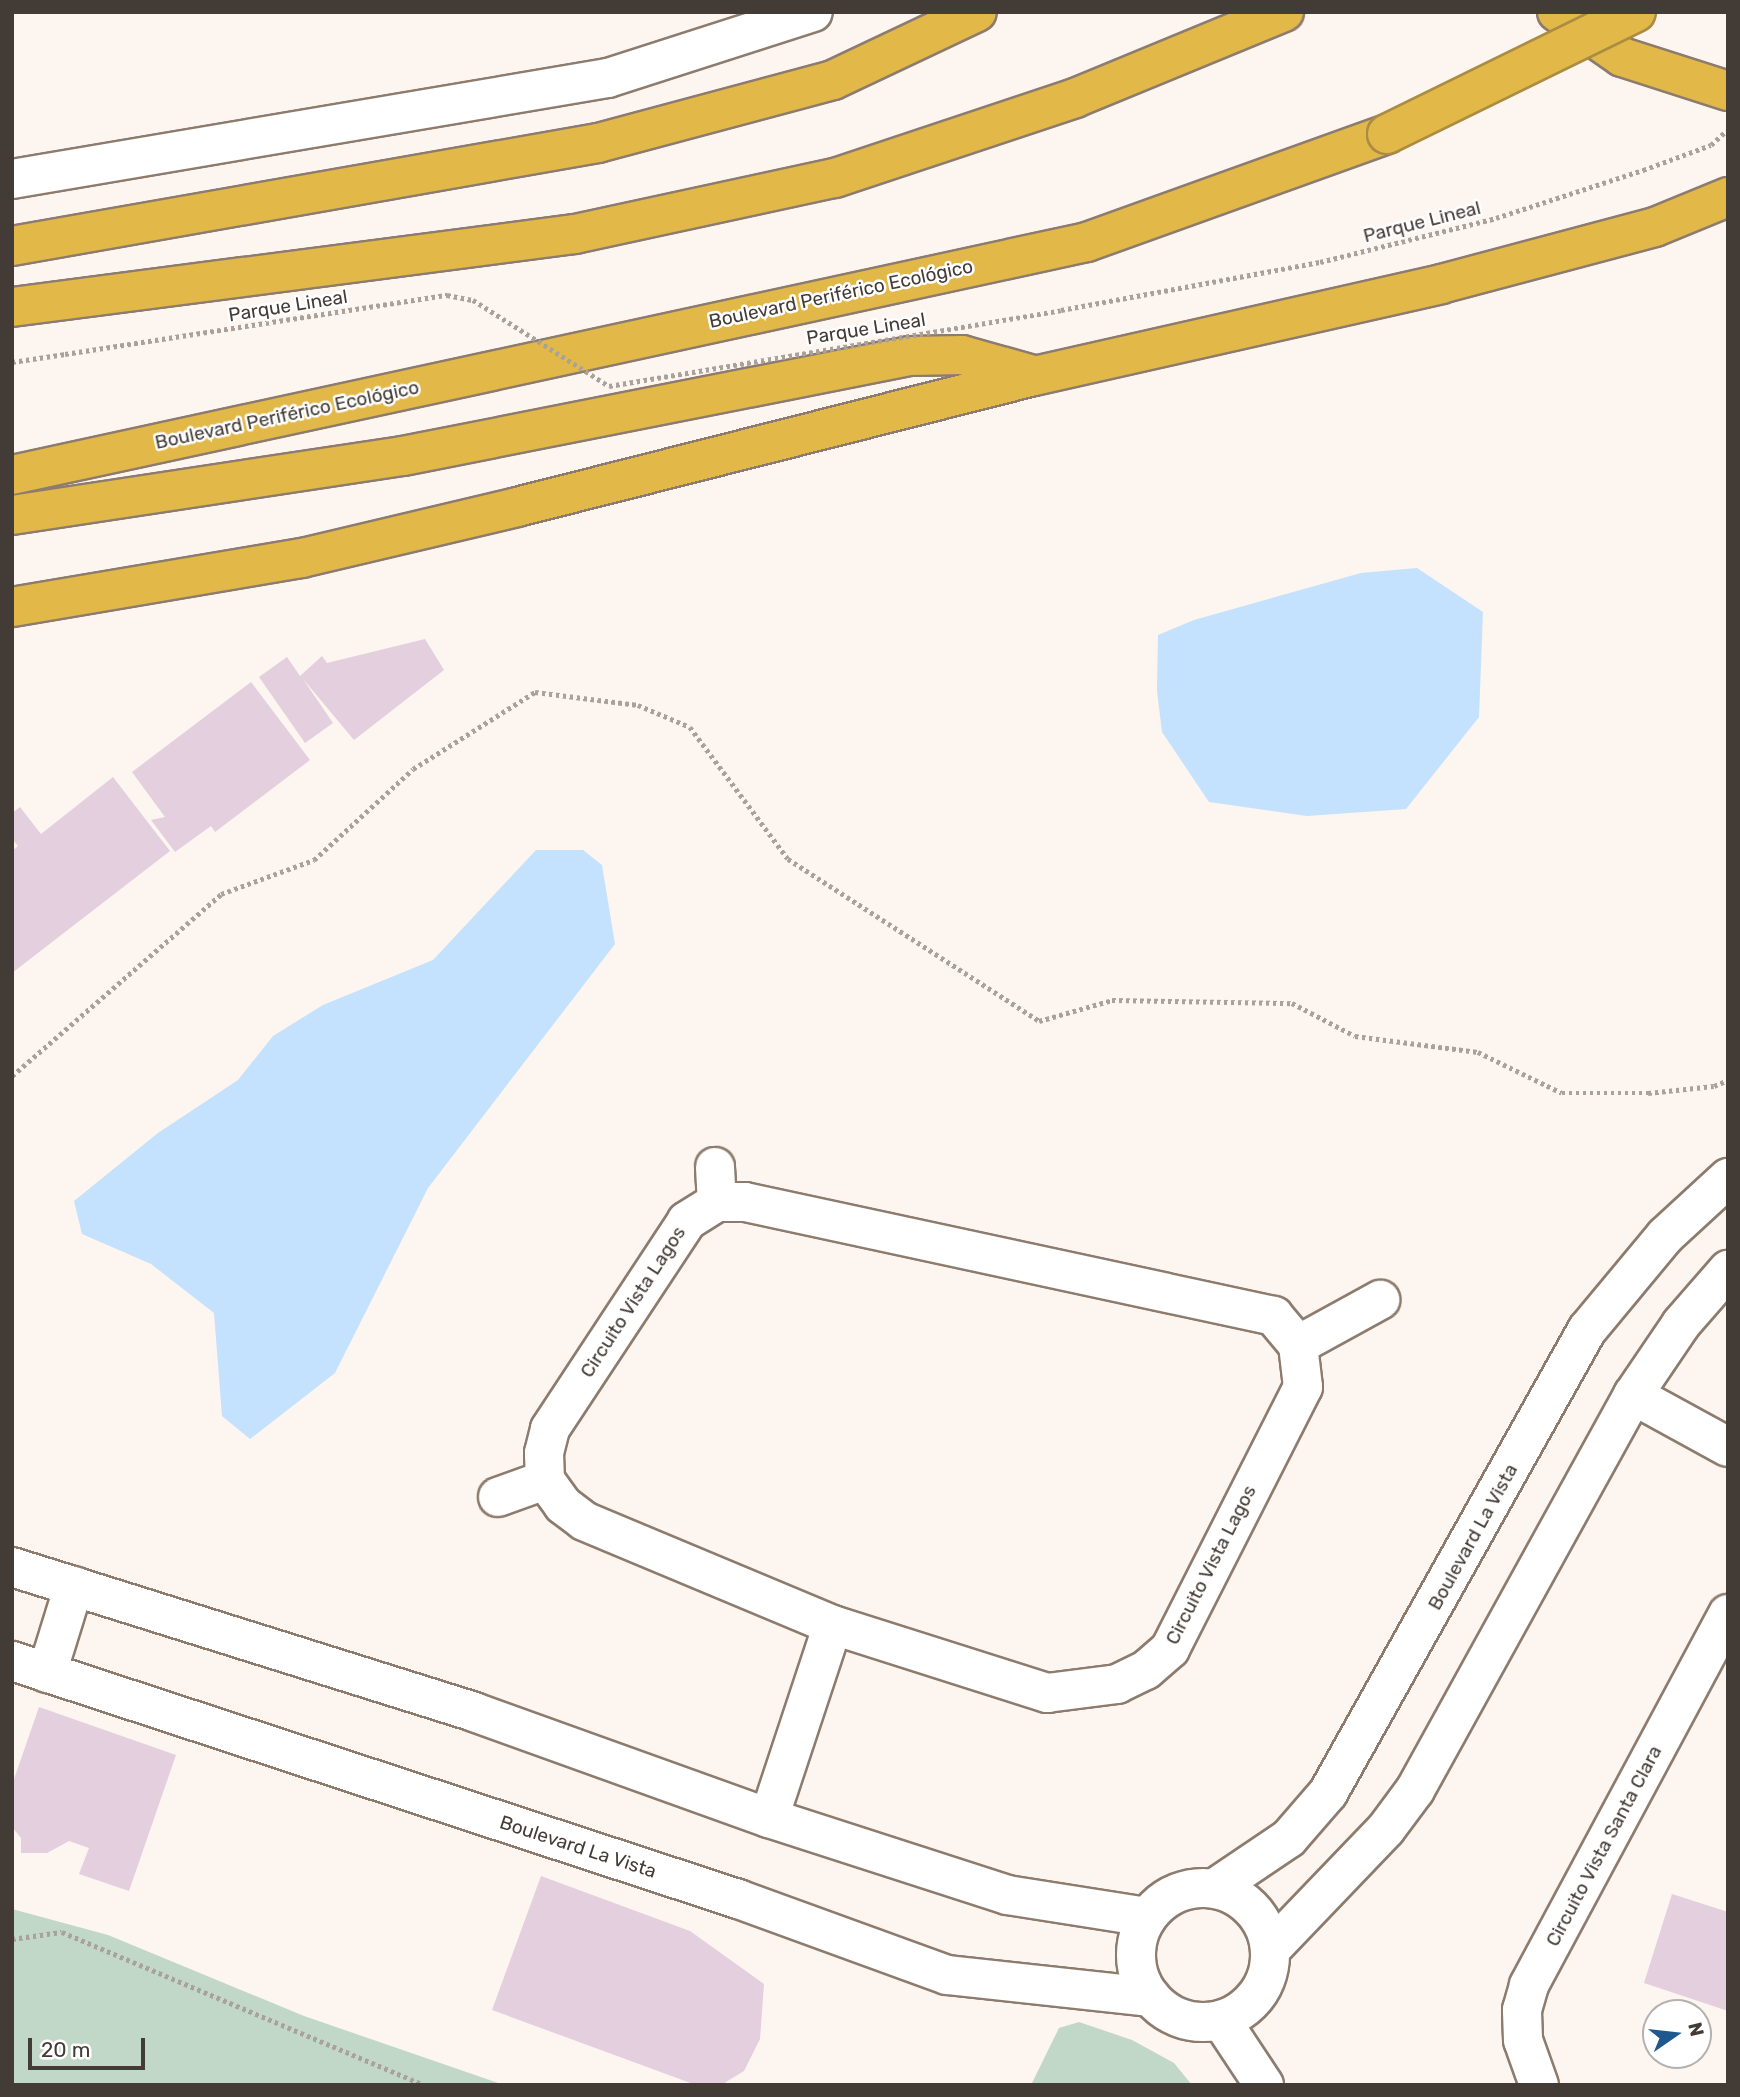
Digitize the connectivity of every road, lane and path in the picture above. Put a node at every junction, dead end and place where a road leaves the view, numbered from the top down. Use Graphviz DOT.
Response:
graph roads {
  1 [pos="813,12"];
  2 [pos="977,12"];
  3 [pos="1284,12"];
  4 [pos="1557,12"];
  5 [pos="1636,12"];
  6 [pos="1728,91"];
  7 [pos="1728,129"];
  8 [pos="12,179"];
  9 [pos="1728,197"];
  10 [pos="12,246"];
  11 [pos="12,307"];
  12 [pos="12,362"];
  13 [pos="1034,376"];
  14 [pos="12,475"];
  15 [pos="12,515"];
  16 [pos="12,607"];
  17 [pos="12,1076"];
  18 [pos="1728,1080"];
  19 [pos="1728,1178"];
  20 [pos="1728,1270"];
  21 [pos="1380,1300"];
  22 [pos="1298,1345"];
  23 [pos="1633,1395"];
  24 [pos="1728,1447"];
  25 [pos="545,1480"];
  26 [pos="498,1497"];
  27 [pos="12,1567"];
  28 [pos="74,1586"];
  29 [pos="1728,1614"];
  30 [pos="833,1625"];
  31 [pos="30,1667"];
  32 [pos="769,1818"];
  33 [pos="1215,1888"];
  34 [pos="1147,1917"];
  35 [pos="12,1940"];
  36 [pos="1270,1949"];
  37 [pos="1151,1997"];
  38 [pos="1221,2020"];
  39 [pos="425,2085"];
  40 [pos="1264,2085"];
  41 [pos="1539,2085"];
  1 -- 8 [label="street"];
  2 -- 10 [label="highway"];
  3 -- 11 [label="highway"];
  4 -- 6 [label="highway"];
  5 -- 14 [label="highway, Boulevard Periférico Ecológico, bridge"];
  7 -- 12 [label="path, Parque Lineal, bridge"];
  9 -- 13 [label="highway"];
  13 -- 15 [label="highway"];
  13 -- 16 [label="highway"];
  17 -- 18 [label="path"];
  19 -- 33 [label="street, Boulevard La Vista"];
  20 -- 23 [label="street"];
  21 -- 22 [label="street"];
  22 -- 25 [label="street, Circuito Vista Lagos"];
  22 -- 30 [label="street, Circuito Vista Lagos"];
  23 -- 24 [label="street"];
  23 -- 36 [label="street"];
  25 -- 26 [label="street"];
  25 -- 30 [label="street, Circuito Vista Lagos"];
  27 -- 28 [label="street"];
  28 -- 31 [label="street"];
  28 -- 32 [label="street"];
  29 -- 41 [label="street, Circuito Vista Santa Clara"];
  30 -- 32 [label="street"];
  31 -- 37 [label="street, Boulevard La Vista"];
  32 -- 34 [label="street"];
  33 -- 34 [label="street"];
  33 -- 36 [label="street"];
  34 -- 37 [label="street"];
  35 -- 39 [label="path"];
  36 -- 38 [label="street"];
  37 -- 38 [label="street"];
  38 -- 40 [label="street"];
}
